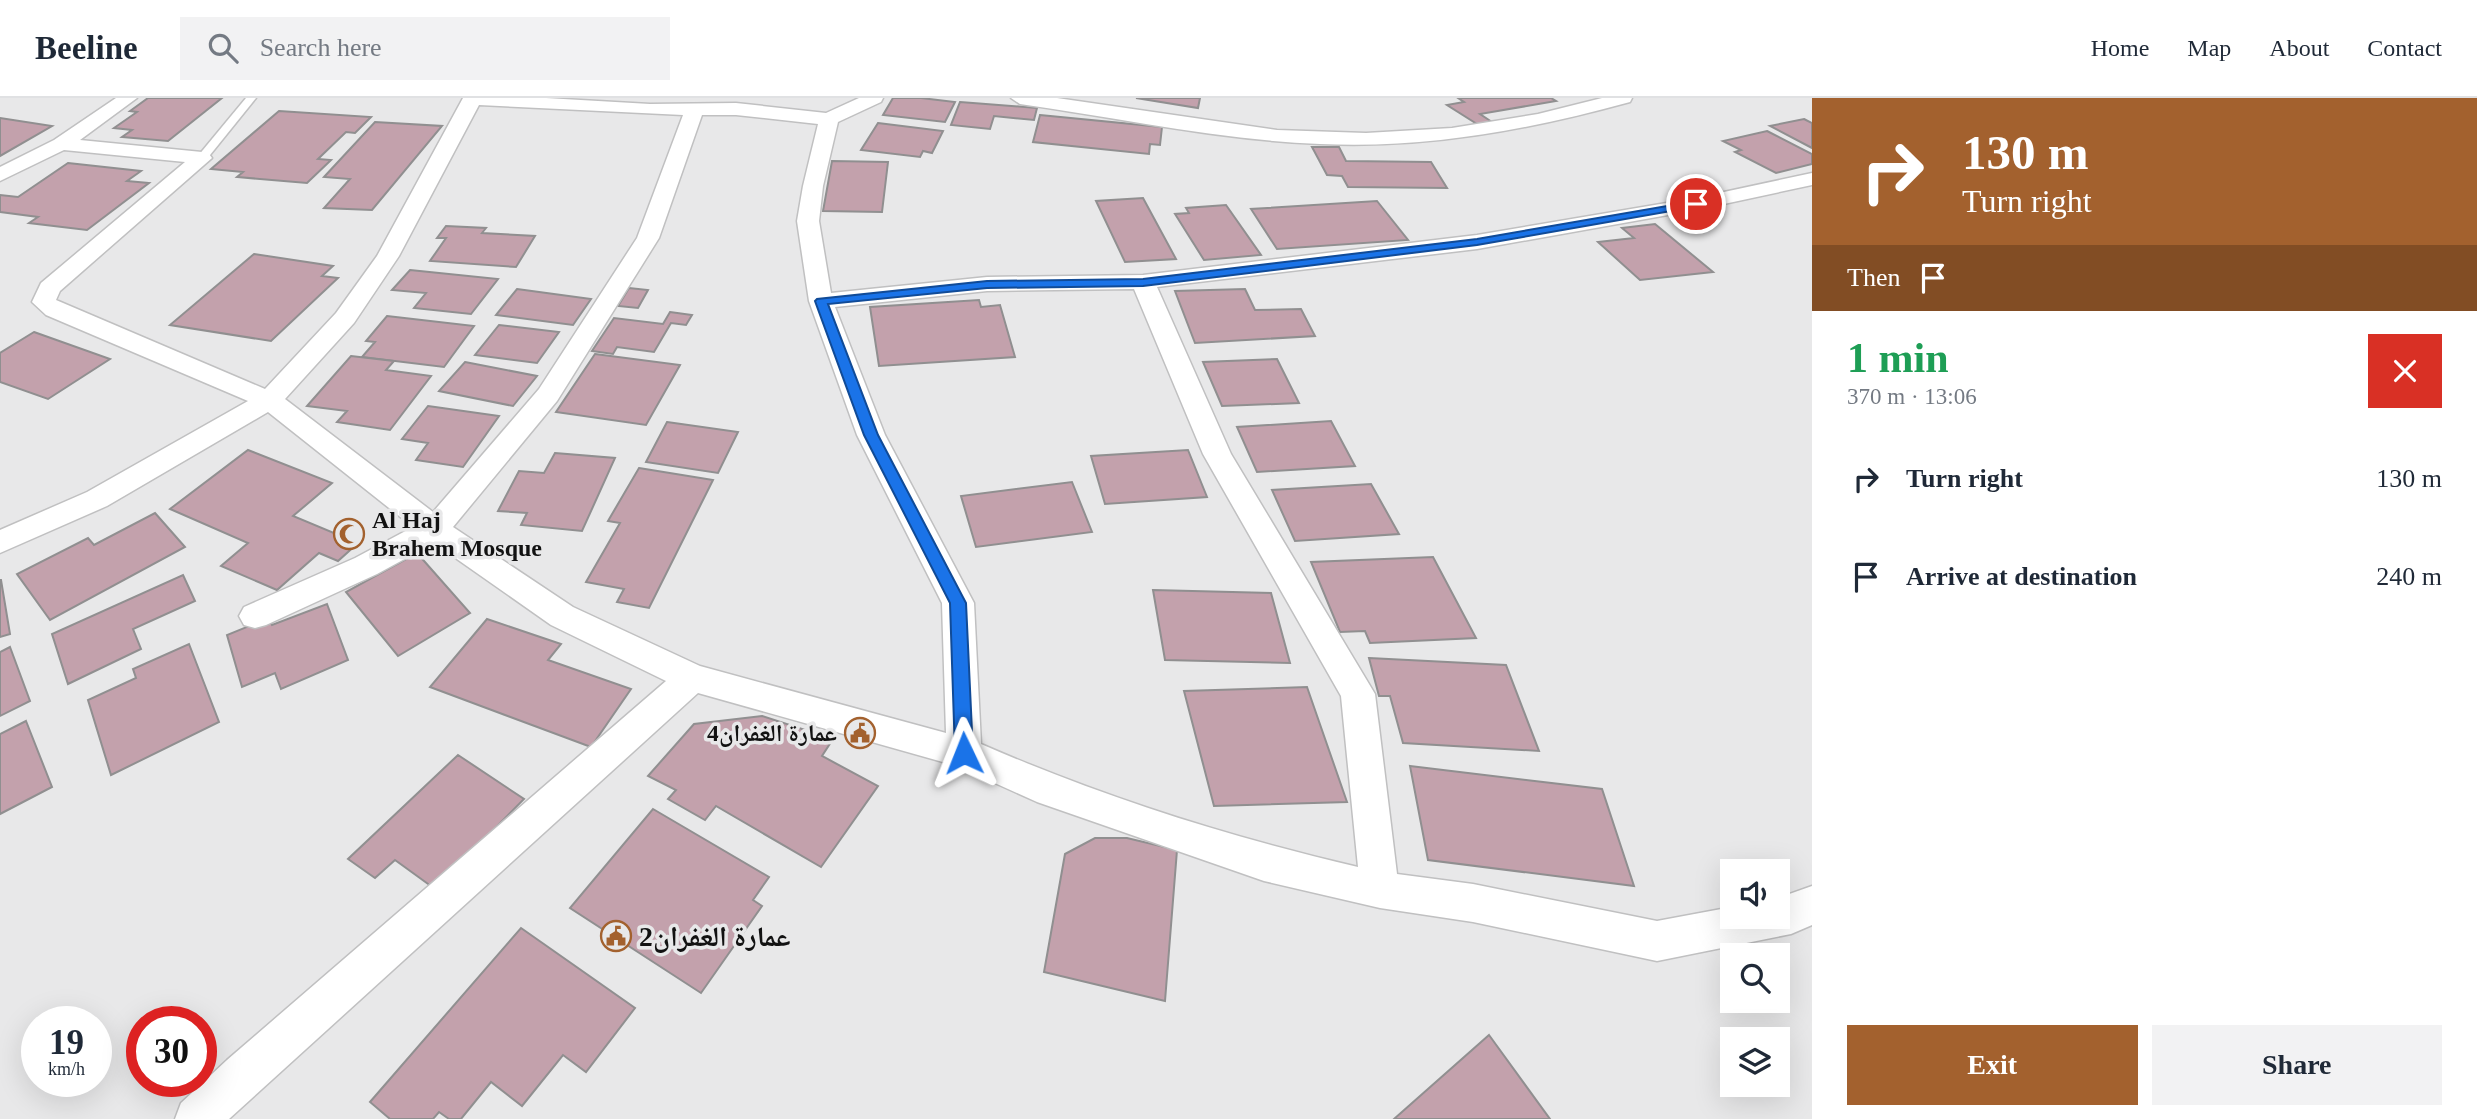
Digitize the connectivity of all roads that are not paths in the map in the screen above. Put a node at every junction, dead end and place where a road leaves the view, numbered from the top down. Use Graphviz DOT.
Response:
graph roads {
  1 [pos="128,98"];
  2 [pos="251,98"];
  3 [pos="472,98"];
  4 [pos="874,98"];
  5 [pos="1020,98"];
  6 [pos="1623,98"];
  7 [pos="654,104"];
  8 [pos="741,104"];
  9 [pos="694,110"];
  10 [pos="829,119"];
  11 [pos="61,144"];
  12 [pos="202,158"];
  13 [pos="0,174"];
  14 [pos="1812,178"];
  15 [pos="1143,282"];
  16 [pos="821,301"];
  17 [pos="269,400"];
  18 [pos="435,529"];
  19 [pos="0,542"];
  20 [pos="255,616"];
  21 [pos="692,678"];
  22 [pos="964,753"];
  23 [pos="1380,890"];
  24 [pos="1812,905"];
  25 [pos="197,1119"];
  1 -- 11 [label="street"];
  2 -- 12 [label="lane"];
  3 -- 7 [label="street"];
  3 -- 17 [label="street"];
  4 -- 10 [label="street"];
  5 -- 6 [label="street"];
  7 -- 9 [label="street"];
  8 -- 9 [label="street"];
  8 -- 10 [label="street"];
  9 -- 18 [label="street"];
  10 -- 16 [label="street"];
  11 -- 12 [label="street"];
  11 -- 13 [label="street"];
  12 -- 17 [label="street"];
  14 -- 15 [label="street"];
  15 -- 16 [label="street"];
  15 -- 23 [label="street"];
  16 -- 22 [label="street"];
  17 -- 18 [label="street"];
  17 -- 19 [label="street"];
  18 -- 20 [label="street"];
  18 -- 21 [label="street"];
  21 -- 22 [label="street"];
  21 -- 25 [label="street"];
  22 -- 23 [label="street"];
  23 -- 24 [label="street"];
}
